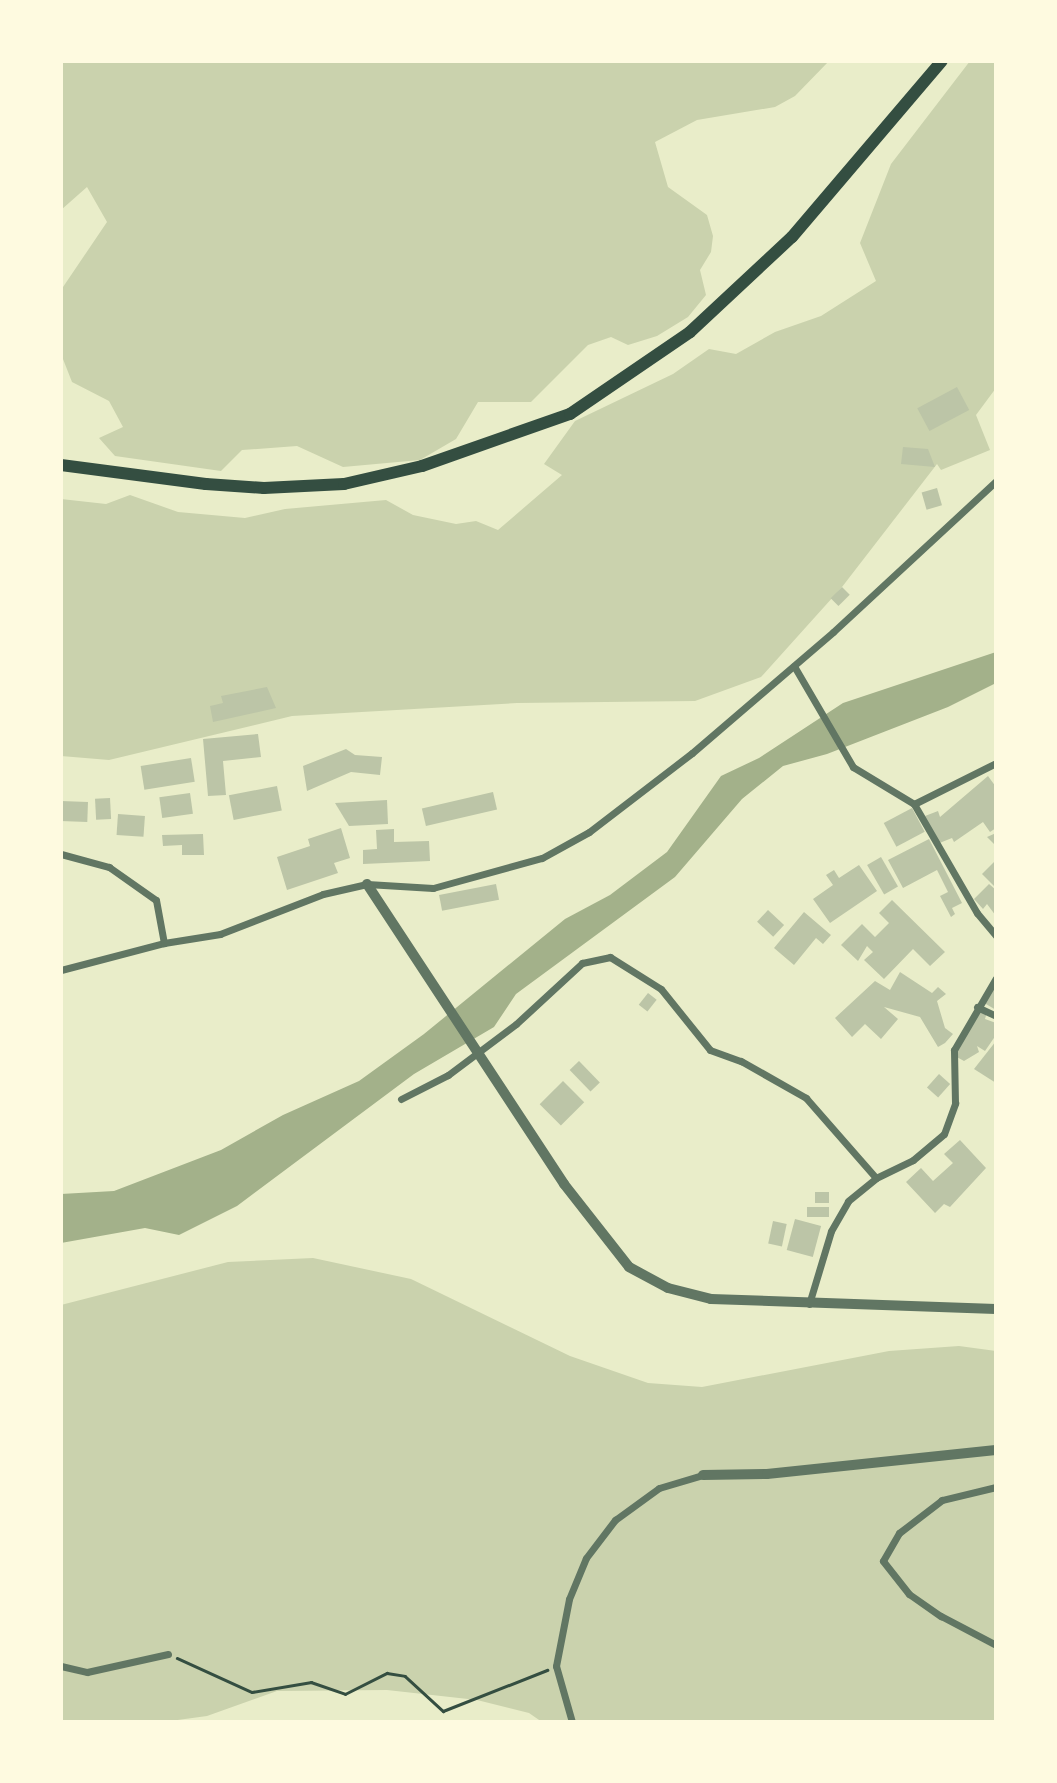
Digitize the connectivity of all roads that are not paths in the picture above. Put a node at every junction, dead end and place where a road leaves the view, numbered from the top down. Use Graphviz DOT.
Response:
graph roads {
  1 [pos="942,61"];
  2 [pos="61,465"];
  3 [pos="996,481"];
  4 [pos="794,666"];
  5 [pos="996,763"];
  6 [pos="914,804"];
  7 [pos="61,854"];
  8 [pos="367,884"];
  9 [pos="996,936"];
  10 [pos="164,943"];
  11 [pos="61,970"];
  12 [pos="996,978"];
  13 [pos="977,1007"];
  14 [pos="996,1016"];
  15 [pos="478,1052"];
  16 [pos="401,1099"];
  17 [pos="876,1178"];
  18 [pos="809,1304"];
  19 [pos="996,1309"];
  20 [pos="996,1450"];
  21 [pos="703,1475"];
  22 [pos="996,1487"];
  23 [pos="996,1645"];
  24 [pos="168,1654"];
  25 [pos="61,1666"];
  26 [pos="572,1722"];
  1 -- 2 [label="highway"];
  3 -- 4 [label="street"];
  4 -- 6 [label="street"];
  4 -- 8 [label="street"];
  5 -- 6 [label="street"];
  6 -- 9 [label="street"];
  7 -- 10 [label="street"];
  8 -- 10 [label="street"];
  8 -- 15 [label="street"];
  10 -- 11 [label="street"];
  12 -- 13 [label="street"];
  13 -- 14 [label="street"];
  13 -- 17 [label="street"];
  15 -- 16 [label="street"];
  15 -- 17 [label="street"];
  15 -- 18 [label="street"];
  17 -- 18 [label="street"];
  18 -- 19 [label="street"];
  20 -- 21 [label="street"];
  21 -- 26 [label="street"];
  22 -- 23 [label="street"];
  24 -- 25 [label="street"];
}
